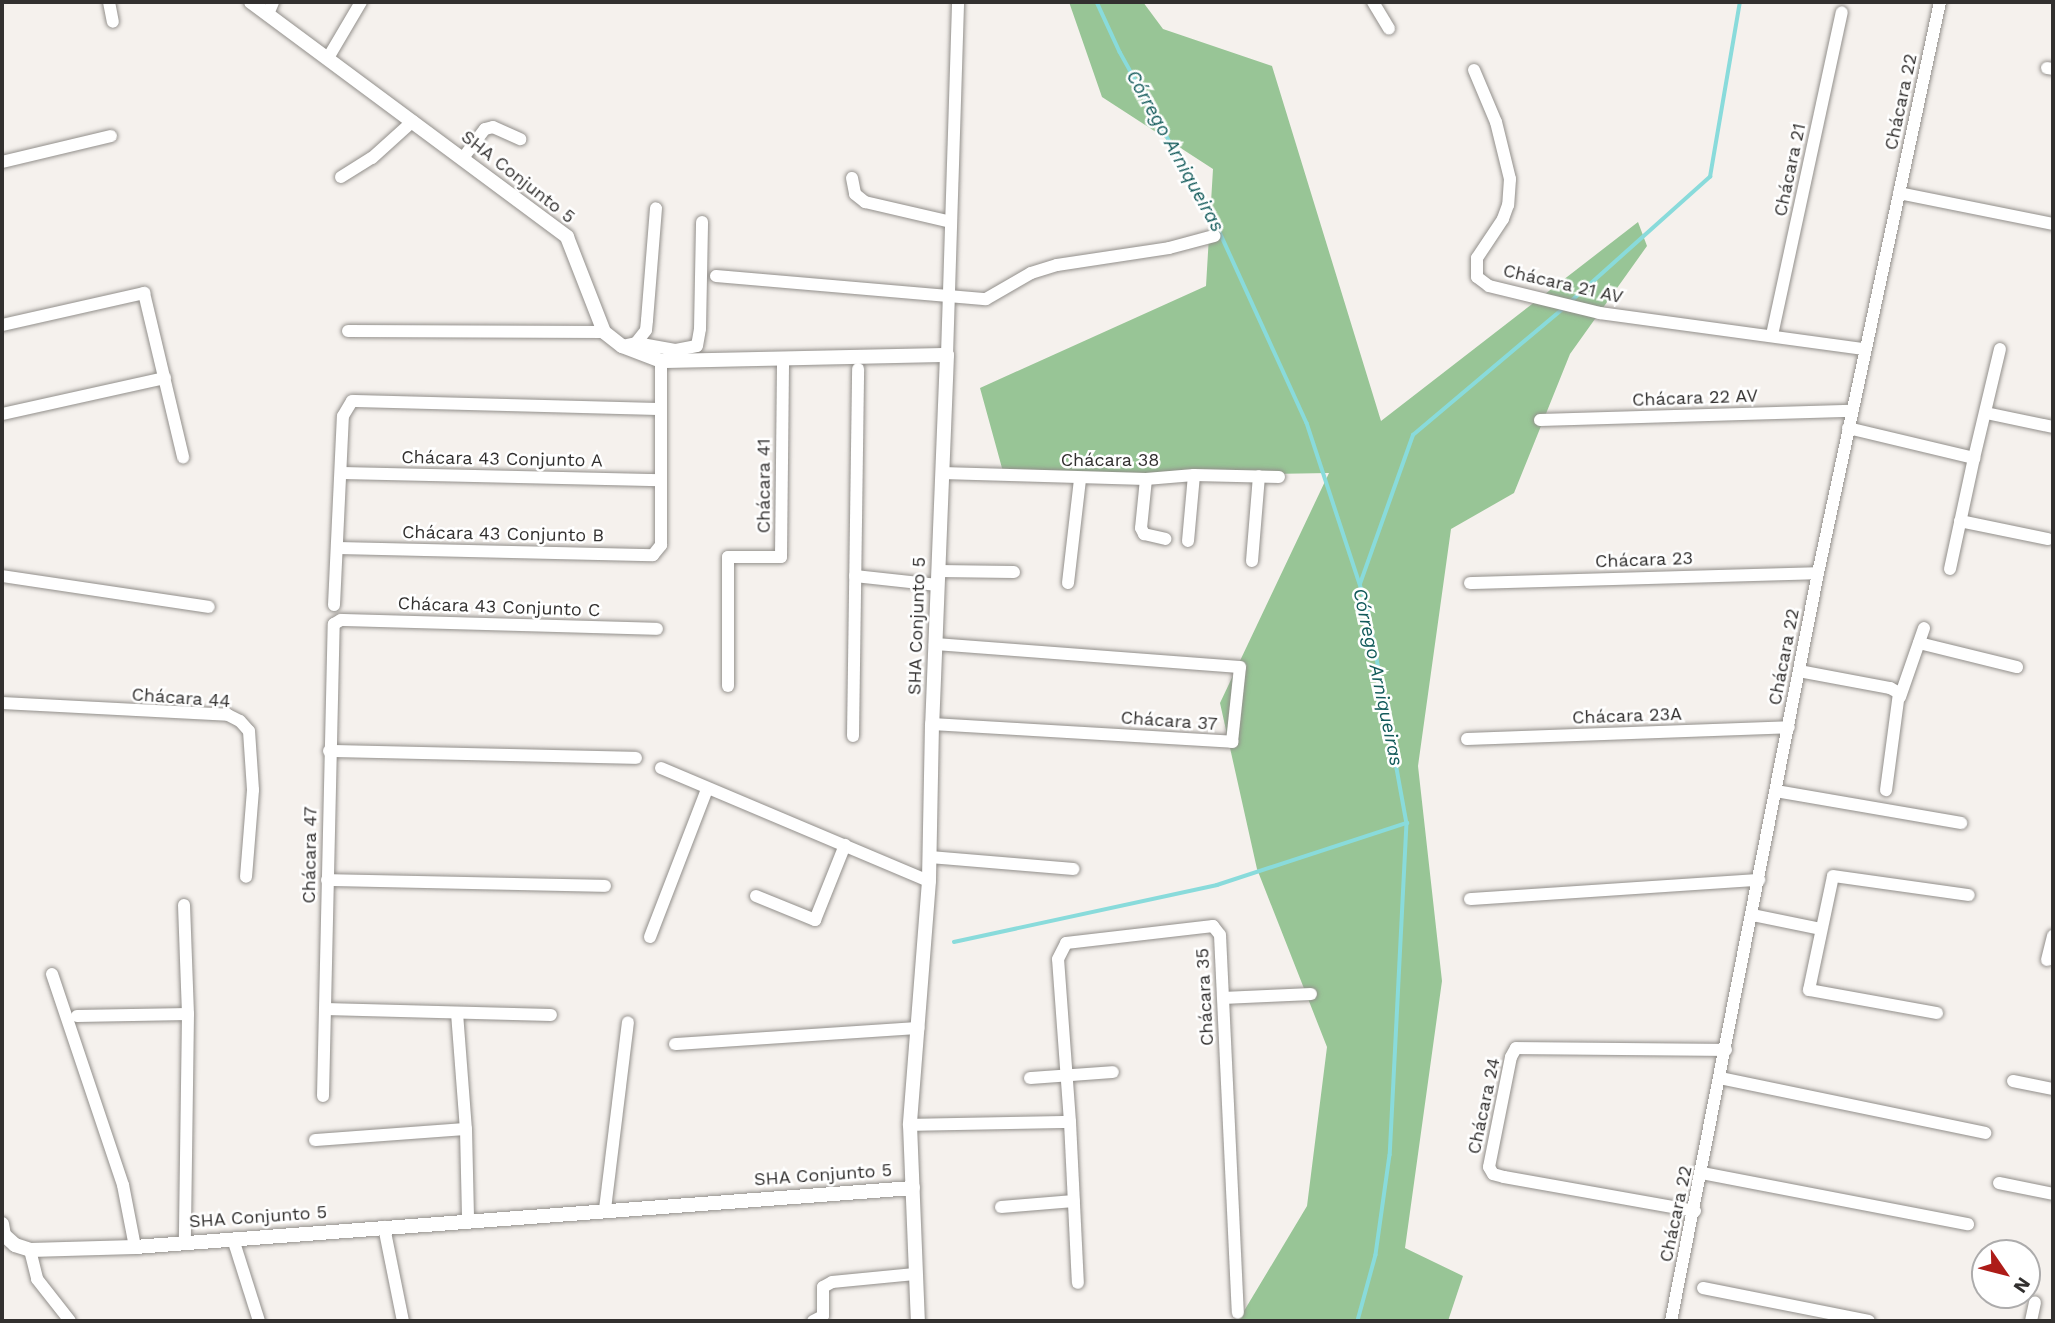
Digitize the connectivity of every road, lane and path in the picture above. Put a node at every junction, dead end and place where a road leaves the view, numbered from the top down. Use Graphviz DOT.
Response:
graph roads {
  1 [pos="109,2"];
  2 [pos="251,2"];
  3 [pos="361,2"];
  4 [pos="958,2"];
  5 [pos="1373,2"];
  6 [pos="1940,2"];
  7 [pos="271,8"];
  8 [pos="1842,12"];
  9 [pos="113,22"];
  10 [pos="1389,29"];
  11 [pos="328,58"];
  12 [pos="1474,69"];
  13 [pos="413,121"];
  14 [pos="111,136"];
  15 [pos="520,139"];
  16 [pos="463,158"];
  17 [pos="2,162"];
  18 [pos="341,177"];
  19 [pos="852,178"];
  20 [pos="1899,193"];
  21 [pos="656,208"];
  22 [pos="702,222"];
  23 [pos="951,222"];
  24 [pos="2053,224"];
  25 [pos="1214,236"];
  26 [pos="716,276"];
  27 [pos="949,296"];
  28 [pos="2,325"];
  29 [pos="348,331"];
  30 [pos="604,332"];
  31 [pos="1772,335"];
  32 [pos="629,345"];
  33 [pos="1864,349"];
  34 [pos="2000,349"];
  35 [pos="947,355"];
  36 [pos="783,359"];
  37 [pos="661,361"];
  38 [pos="858,369"];
  39 [pos="165,378"];
  40 [pos="661,409"];
  41 [pos="1852,411"];
  42 [pos="1986,413"];
  43 [pos="2,414"];
  44 [pos="1540,420"];
  45 [pos="2053,427"];
  46 [pos="1848,428"];
  47 [pos="183,457"];
  48 [pos="1974,458"];
  49 [pos="342,473"];
  50 [pos="942,473"];
  51 [pos="1194,475"];
  52 [pos="1259,476"];
  53 [pos="1279,477"];
  54 [pos="1080,479"];
  55 [pos="1146,479"];
  56 [pos="661,480"];
  57 [pos="1960,521"];
  58 [pos="1165,539"];
  59 [pos="2048,539"];
  60 [pos="1188,541"];
  61 [pos="338,548"];
  62 [pos="1252,561"];
  63 [pos="1950,569"];
  64 [pos="1014,572"];
  65 [pos="1818,573"];
  66 [pos="2,576"];
  67 [pos="855,576"];
  68 [pos="938,578"];
  69 [pos="1068,583"];
  70 [pos="1470,583"];
  71 [pos="334,606"];
  72 [pos="209,607"];
  73 [pos="341,620"];
  74 [pos="1924,628"];
  75 [pos="657,629"];
  76 [pos="1919,643"];
  77 [pos="936,644"];
  78 [pos="2017,667"];
  79 [pos="1800,671"];
  80 [pos="728,686"];
  81 [pos="1900,697"];
  82 [pos="2,703"];
  83 [pos="932,724"];
  84 [pos="1788,727"];
  85 [pos="853,736"];
  86 [pos="1467,739"];
  87 [pos="330,751"];
  88 [pos="636,758"];
  89 [pos="661,768"];
  90 [pos="707,789"];
  91 [pos="1886,790"];
  92 [pos="1776,791"];
  93 [pos="1961,822"];
  94 [pos="845,845"];
  95 [pos="930,857"];
  96 [pos="1074,869"];
  97 [pos="247,877"];
  98 [pos="327,880"];
  99 [pos="1759,880"];
  100 [pos="929,881"];
  101 [pos="605,886"];
  102 [pos="1969,895"];
  103 [pos="755,896"];
  104 [pos="1470,899"];
  105 [pos="184,905"];
  106 [pos="1753,915"];
  107 [pos="1821,929"];
  108 [pos="2053,936"];
  109 [pos="650,937"];
  110 [pos="2047,961"];
  111 [pos="52,974"];
  112 [pos="1311,994"];
  113 [pos="1223,998"];
  114 [pos="325,1009"];
  115 [pos="188,1013"];
  116 [pos="457,1013"];
  117 [pos="1937,1013"];
  118 [pos="551,1015"];
  119 [pos="77,1017"];
  120 [pos="628,1022"];
  121 [pos="918,1028"];
  122 [pos="675,1044"];
  123 [pos="1726,1050"];
  124 [pos="1113,1072"];
  125 [pos="1068,1075"];
  126 [pos="1030,1078"];
  127 [pos="1720,1078"];
  128 [pos="2014,1081"];
  129 [pos="2053,1089"];
  130 [pos="323,1096"];
  131 [pos="1070,1122"];
  132 [pos="911,1125"];
  133 [pos="466,1129"];
  134 [pos="1985,1133"];
  135 [pos="315,1140"];
  136 [pos="1702,1173"];
  137 [pos="1999,1183"];
  138 [pos="913,1188"];
  139 [pos="2053,1194"];
  140 [pos="1074,1201"];
  141 [pos="1001,1207"];
  142 [pos="605,1209"];
  143 [pos="1695,1211"];
  144 [pos="468,1220"];
  145 [pos="2,1223"];
  146 [pos="1969,1224"];
  147 [pos="383,1227"];
  148 [pos="233,1239"];
  149 [pos="185,1241"];
  150 [pos="135,1247"];
  151 [pos="30,1250"];
  152 [pos="915,1274"];
  153 [pos="1078,1283"];
  154 [pos="1703,1288"];
  155 [pos="1238,1313"];
  156 [pos="70,1321"];
  157 [pos="259,1321"];
  158 [pos="403,1321"];
  159 [pos="813,1321"];
  160 [pos="918,1321"];
  161 [pos="1671,1321"];
  162 [pos="1869,1321"];
  1 -- 9 [label="street"];
  2 -- 7 [label="street, SHA Conjunto 5"];
  3 -- 11 [label="street"];
  4 -- 23 [label="street, SHA Conjunto 5"];
  5 -- 10 [label="street"];
  6 -- 20 [label="street, Chácara 22"];
  7 -- 11 [label="street, SHA Conjunto 5"];
  8 -- 31 [label="street, Chácara 21"];
  11 -- 13 [label="street, SHA Conjunto 5"];
  12 -- 31 [label="street, Chácara 21 AV"];
  13 -- 16 [label="street, SHA Conjunto 5"];
  13 -- 18 [label="street"];
  14 -- 17 [label="street"];
  15 -- 16 [label="street"];
  16 -- 30 [label="street, SHA Conjunto 5"];
  19 -- 23 [label="street"];
  20 -- 24 [label="street"];
  20 -- 33 [label="street, Chácara 22"];
  21 -- 32 [label="street"];
  22 -- 32 [label="street"];
  23 -- 27 [label="street, SHA Conjunto 5"];
  25 -- 27 [label="street"];
  26 -- 27 [label="street"];
  27 -- 35 [label="street, SHA Conjunto 5"];
  28 -- 39 [label="street"];
  29 -- 30 [label="street"];
  30 -- 32 [label="street"];
  31 -- 33 [label="street, Chácara 21 AV"];
  32 -- 37 [label="street"];
  33 -- 41 [label="street, Chácara 22"];
  34 -- 42 [label="street"];
  35 -- 36 [label="street"];
  35 -- 50 [label="street, SHA Conjunto 5"];
  36 -- 37 [label="street"];
  36 -- 80 [label="street, Chácara 41"];
  37 -- 40 [label="street"];
  38 -- 67 [label="street"];
  39 -- 43 [label="street"];
  39 -- 47 [label="street"];
  40 -- 49 [label="street"];
  40 -- 56 [label="street"];
  41 -- 44 [label="street, Chácara 22 AV"];
  41 -- 46 [label="street, Chácara 22"];
  42 -- 45 [label="street"];
  42 -- 48 [label="street"];
  46 -- 48 [label="street"];
  46 -- 65 [label="street, Chácara 22"];
  48 -- 57 [label="street"];
  49 -- 56 [label="street, Chácara 43 Conjunto A"];
  49 -- 61 [label="street"];
  50 -- 54 [label="street, Chácara 38"];
  50 -- 68 [label="street, SHA Conjunto 5"];
  51 -- 52 [label="street, Chácara 38"];
  51 -- 55 [label="street, Chácara 38"];
  51 -- 60 [label="street"];
  52 -- 53 [label="street, Chácara 38"];
  52 -- 62 [label="street"];
  54 -- 55 [label="street, Chácara 38"];
  54 -- 69 [label="street"];
  55 -- 58 [label="street"];
  56 -- 61 [label="street, Chácara 43 Conjunto B"];
  57 -- 59 [label="street"];
  57 -- 63 [label="street"];
  61 -- 71 [label="street"];
  64 -- 68 [label="street"];
  65 -- 70 [label="street, Chácara 23"];
  65 -- 79 [label="street, Chácara 22"];
  66 -- 72 [label="street"];
  67 -- 68 [label="street"];
  67 -- 85 [label="street"];
  68 -- 77 [label="street, SHA Conjunto 5"];
  73 -- 75 [label="street, Chácara 43 Conjunto C"];
  73 -- 87 [label="street, Chácara 47"];
  74 -- 76 [label="street"];
  76 -- 78 [label="street"];
  76 -- 81 [label="street"];
  77 -- 83 [label="street, SHA Conjunto 5"];
  77 -- 83 [label="street, Chácara 37"];
  79 -- 81 [label="street"];
  79 -- 84 [label="street, Chácara 22"];
  81 -- 91 [label="street"];
  82 -- 97 [label="street, Chácara 44"];
  83 -- 95 [label="street, SHA Conjunto 5"];
  84 -- 86 [label="street, Chácara 23A"];
  84 -- 92 [label="street, Chácara 22"];
  87 -- 88 [label="street"];
  87 -- 98 [label="street, Chácara 47"];
  89 -- 90 [label="street"];
  90 -- 94 [label="street"];
  90 -- 109 [label="street"];
  92 -- 93 [label="street"];
  92 -- 99 [label="street, Chácara 22"];
  94 -- 100 [label="street"];
  94 -- 103 [label="street"];
  95 -- 96 [label="street"];
  95 -- 100 [label="street, SHA Conjunto 5"];
  98 -- 101 [label="street"];
  98 -- 114 [label="street, Chácara 47"];
  99 -- 104 [label="street"];
  99 -- 106 [label="street, Chácara 22"];
  100 -- 121 [label="street, SHA Conjunto 5"];
  102 -- 107 [label="street"];
  105 -- 115 [label="street"];
  106 -- 107 [label="street"];
  106 -- 123 [label="street, Chácara 22"];
  107 -- 117 [label="street"];
  108 -- 110 [label="street"];
  111 -- 150 [label="street"];
  112 -- 113 [label="street"];
  113 -- 125 [label="street, Chácara 35"];
  113 -- 155 [label="street, Chácara 35"];
  114 -- 116 [label="street"];
  114 -- 130 [label="street, Chácara 47"];
  115 -- 119 [label="street"];
  115 -- 149 [label="street"];
  116 -- 118 [label="street"];
  116 -- 133 [label="street"];
  120 -- 142 [label="street"];
  121 -- 122 [label="street"];
  121 -- 132 [label="street, SHA Conjunto 5"];
  123 -- 127 [label="street, Chácara 22"];
  123 -- 143 [label="street, Chácara 24"];
  124 -- 125 [label="street"];
  125 -- 126 [label="street"];
  125 -- 131 [label="street, Chácara 35"];
  127 -- 134 [label="street"];
  127 -- 136 [label="street, Chácara 22"];
  128 -- 129 [label="street"];
  131 -- 132 [label="street"];
  131 -- 140 [label="street, Chácara 35"];
  132 -- 138 [label="street, SHA Conjunto 5"];
  133 -- 135 [label="street"];
  133 -- 144 [label="street"];
  136 -- 143 [label="street, Chácara 22"];
  136 -- 146 [label="street"];
  137 -- 139 [label="street"];
  138 -- 142 [label="street, SHA Conjunto 5"];
  138 -- 152 [label="street"];
  140 -- 141 [label="street"];
  140 -- 153 [label="street, Chácara 35"];
  142 -- 144 [label="street, SHA Conjunto 5"];
  143 -- 161 [label="street, Chácara 22"];
  144 -- 147 [label="street, SHA Conjunto 5"];
  145 -- 151 [label="street"];
  147 -- 148 [label="street, SHA Conjunto 5"];
  147 -- 158 [label="street"];
  148 -- 149 [label="street, SHA Conjunto 5"];
  148 -- 157 [label="street"];
  149 -- 150 [label="street, SHA Conjunto 5"];
  150 -- 151 [label="street, SHA Conjunto 5"];
  151 -- 156 [label="street"];
  152 -- 159 [label="street"];
  152 -- 160 [label="street"];
  154 -- 162 [label="street"];
}
